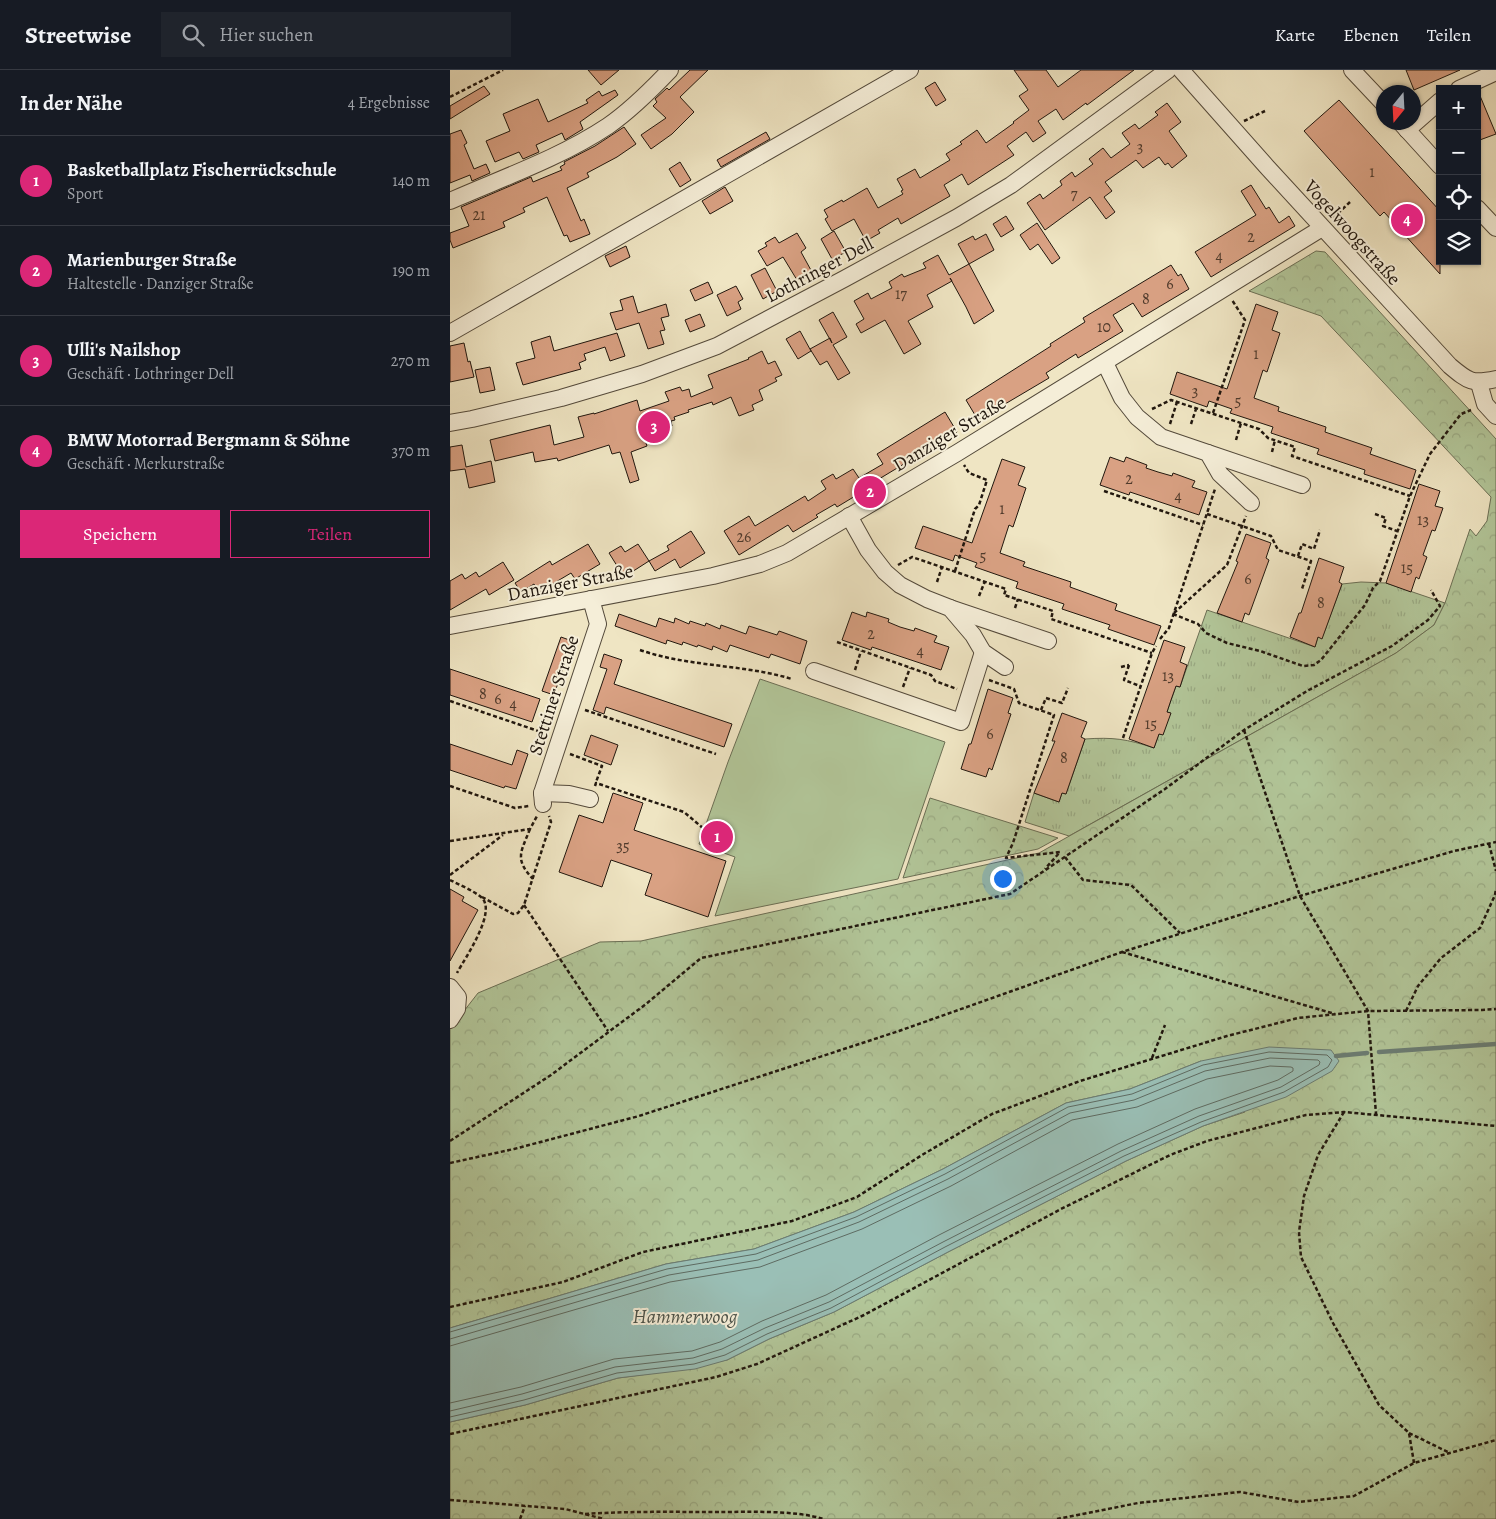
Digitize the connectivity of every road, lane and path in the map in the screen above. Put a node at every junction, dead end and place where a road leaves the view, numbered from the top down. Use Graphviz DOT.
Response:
graph roads {
  1 [pos="503,70"];
  2 [pos="670,70"];
  3 [pos="910,70"];
  4 [pos="1168,70"];
  5 [pos="1181,70"];
  6 [pos="1352,70"];
  7 [pos="1496,72"];
  8 [pos="1468,85"];
  9 [pos="1376,96"];
  10 [pos="450,97"];
  11 [pos="1436,104"];
  12 [pos="1265,111"];
  13 [pos="1421,114"];
  14 [pos="1231,127"];
  15 [pos="1407,130"];
  16 [pos="1436,162"];
  17 [pos="450,201"];
  18 [pos="1350,202"];
  19 [pos="1481,212"];
  20 [pos="1322,228"];
  21 [pos="1496,228"];
  22 [pos="1232,299"];
  23 [pos="450,334"];
  24 [pos="1104,363"];
  25 [pos="1496,379"];
  26 [pos="1479,383"];
  27 [pos="1177,402"];
  28 [pos="1196,408"];
  29 [pos="1472,410"];
  30 [pos="1212,414"];
  31 [pos="1496,416"];
  32 [pos="1137,417"];
  33 [pos="1173,417"];
  34 [pos="450,423"];
  35 [pos="1241,423"];
  36 [pos="1191,424"];
  37 [pos="1236,440"];
  38 [pos="1275,440"];
  39 [pos="1272,452"];
  40 [pos="1208,453"];
  41 [pos="963,463"];
  42 [pos="1220,474"];
  43 [pos="1302,485"];
  44 [pos="1104,491"];
  45 [pos="1410,496"];
  46 [pos="1251,503"];
  47 [pos="1207,514"];
  48 [pos="1375,514"];
  49 [pos="849,516"];
  50 [pos="1203,525"];
  51 [pos="1241,526"];
  52 [pos="1320,530"];
  53 [pos="1397,531"];
  54 [pos="1298,556"];
  55 [pos="942,567"];
  56 [pos="885,572"];
  57 [pos="955,572"];
  58 [pos="985,581"];
  59 [pos="937,582"];
  60 [pos="1302,589"];
  61 [pos="1431,590"];
  62 [pos="980,596"];
  63 [pos="591,599"];
  64 [pos="1018,599"];
  65 [pos="950,608"];
  66 [pos="1015,608"];
  67 [pos="1173,614"];
  68 [pos="450,626"];
  69 [pos="1160,639"];
  70 [pos="1048,641"];
  71 [pos="837,642"];
  72 [pos="1156,646"];
  73 [pos="640,650"];
  74 [pos="861,651"];
  75 [pos="983,652"];
  76 [pos="1152,653"];
  77 [pos="1005,667"];
  78 [pos="1121,667"];
  79 [pos="910,668"];
  80 [pos="814,672"];
  81 [pos="976,676"];
  82 [pos="792,679"];
  83 [pos="850,684"];
  84 [pos="1141,686"];
  85 [pos="1068,688"];
  86 [pos="970,694"];
  87 [pos="450,701"];
  88 [pos="899,701"];
  89 [pos="1041,710"];
  90 [pos="593,713"];
  91 [pos="1244,730"];
  92 [pos="560,738"];
  93 [pos="1123,738"];
  94 [pos="716,754"];
  95 [pos="580,758"];
  96 [pos="596,782"];
  97 [pos="450,786"];
  98 [pos="542,798"];
  99 [pos="590,799"];
  100 [pos="551,822"];
  101 [pos="530,829"];
  102 [pos="704,829"];
  103 [pos="504,834"];
  104 [pos="450,841"];
  105 [pos="1496,842"];
  106 [pos="1489,844"];
  107 [pos="1065,857"];
  108 [pos="1496,871"];
  109 [pos="1043,872"];
  110 [pos="450,874"];
  111 [pos="533,879"];
  112 [pos="450,880"];
  113 [pos="1496,889"];
  114 [pos="1300,896"];
  115 [pos="482,897"];
  116 [pos="524,905"];
  117 [pos="1180,933"];
  118 [pos="1122,952"];
  119 [pos="453,981"];
  120 [pos="1496,1008"];
  121 [pos="1368,1011"];
  122 [pos="1406,1011"];
  123 [pos="1337,1014"];
  124 [pos="450,1020"];
  125 [pos="1165,1025"];
  126 [pos="608,1031"];
  127 [pos="1152,1058"];
  128 [pos="1344,1112"];
  129 [pos="1376,1114"];
  130 [pos="1496,1126"];
  131 [pos="450,1141"];
  132 [pos="450,1163"];
  133 [pos="450,1307"];
  134 [pos="1409,1433"];
  135 [pos="450,1434"];
  136 [pos="1496,1440"];
  137 [pos="1451,1453"];
  138 [pos="1414,1463"];
  139 [pos="450,1500"];
  140 [pos="525,1506"];
  141 [pos="585,1514"];
  142 [pos="520,1519"];
  143 [pos="604,1519"];
  144 [pos="823,1519"];
  145 [pos="1058,1519"];
  1 -- 10 [label="path"];
  2 -- 17 [label="street"];
  3 -- 23 [label="street"];
  4 -- 34 [label="street, Lothringer Dell"];
  5 -- 14 [label="street, Vogelwoogstraße"];
  6 -- 9 [label="street"];
  7 -- 8 [label="street"];
  11 -- 13 [label="street"];
  12 -- 14 [label="path"];
  14 -- 20 [label="street, Vogelwoogstraße"];
  15 -- 16 [label="street"];
  18 -- 20 [label="path"];
  19 -- 21 [label="street"];
  20 -- 24 [label="street, Danziger Straße"];
  20 -- 26 [label="street, Vogelwoogstraße"];
  22 -- 30 [label="path"];
  24 -- 32 [label="street"];
  24 -- 49 [label="street, Danziger Straße"];
  25 -- 26 [label="street"];
  26 -- 31 [label="street"];
  27 -- 28 [label="path"];
  27 -- 32 [label="path"];
  27 -- 33 [label="path"];
  28 -- 30 [label="path"];
  28 -- 36 [label="path"];
  29 -- 45 [label="path"];
  30 -- 35 [label="path"];
  32 -- 40 [label="street"];
  35 -- 37 [label="path"];
  35 -- 38 [label="path"];
  38 -- 39 [label="path"];
  38 -- 45 [label="path"];
  40 -- 42 [label="street"];
  40 -- 43 [label="street"];
  41 -- 57 [label="path"];
  42 -- 46 [label="street"];
  42 -- 47 [label="path"];
  44 -- 50 [label="path"];
  45 -- 53 [label="path"];
  46 -- 51 [label="path"];
  47 -- 50 [label="path"];
  47 -- 51 [label="path"];
  48 -- 53 [label="path"];
  49 -- 56 [label="street"];
  49 -- 63 [label="street, Danziger Straße"];
  50 -- 67 [label="path"];
  51 -- 54 [label="path"];
  51 -- 67 [label="path"];
  52 -- 54 [label="path"];
  53 -- 67 [label="path"];
  54 -- 60 [label="path"];
  55 -- 56 [label="path"];
  55 -- 57 [label="path"];
  55 -- 59 [label="path"];
  56 -- 65 [label="street"];
  57 -- 58 [label="path"];
  58 -- 62 [label="path"];
  58 -- 64 [label="path"];
  61 -- 91 [label="path"];
  63 -- 68 [label="street, Danziger Straße"];
  63 -- 92 [label="street, Stettiner Straße"];
  64 -- 66 [label="path"];
  64 -- 76 [label="path"];
  65 -- 70 [label="street"];
  65 -- 75 [label="street"];
  67 -- 69 [label="path"];
  71 -- 74 [label="path"];
  72 -- 76 [label="path"];
  73 -- 82 [label="path"];
  74 -- 79 [label="path"];
  74 -- 83 [label="path"];
  75 -- 77 [label="street"];
  75 -- 81 [label="street"];
  76 -- 84 [label="path"];
  78 -- 84 [label="path"];
  79 -- 86 [label="path"];
  79 -- 88 [label="path"];
  80 -- 83 [label="street"];
  81 -- 86 [label="street"];
  81 -- 89 [label="path"];
  83 -- 88 [label="street"];
  84 -- 93 [label="path"];
  85 -- 89 [label="path"];
  86 -- 88 [label="street"];
  87 -- 92 [label="path"];
  89 -- 109 [label="path"];
  90 -- 94 [label="path"];
  91 -- 107 [label="path"];
  91 -- 114 [label="path"];
  92 -- 98 [label="street, Stettiner Straße"];
  95 -- 96 [label="path"];
  96 -- 99 [label="path"];
  96 -- 102 [label="path"];
  97 -- 98 [label="path"];
  98 -- 99 [label="street"];
  98 -- 101 [label="path"];
  100 -- 111 [label="path"];
  101 -- 103 [label="path"];
  101 -- 111 [label="path"];
  103 -- 104 [label="path"];
  103 -- 110 [label="path"];
  105 -- 106 [label="path"];
  106 -- 108 [label="path"];
  106 -- 114 [label="path"];
  107 -- 109 [label="path"];
  107 -- 117 [label="path"];
  109 -- 126 [label="path"];
  111 -- 116 [label="path"];
  112 -- 115 [label="path"];
  113 -- 122 [label="path"];
  114 -- 117 [label="path"];
  114 -- 121 [label="path"];
  115 -- 116 [label="path"];
  115 -- 119 [label="path"];
  116 -- 126 [label="path"];
  117 -- 118 [label="path"];
  118 -- 123 [label="path"];
  118 -- 132 [label="path"];
  119 -- 124 [label="street"];
  120 -- 122 [label="path"];
  121 -- 122 [label="path"];
  121 -- 123 [label="path"];
  121 -- 129 [label="path"];
  123 -- 127 [label="path"];
  125 -- 127 [label="path"];
  126 -- 131 [label="path"];
  127 -- 133 [label="path"];
  128 -- 129 [label="path"];
  128 -- 134 [label="path"];
  128 -- 135 [label="path"];
  129 -- 130 [label="path"];
  134 -- 137 [label="path"];
  134 -- 138 [label="path"];
  136 -- 137 [label="path"];
  137 -- 138 [label="path"];
  138 -- 145 [label="path"];
  139 -- 140 [label="path"];
  140 -- 141 [label="path"];
  140 -- 142 [label="path"];
  141 -- 143 [label="path"];
  141 -- 144 [label="path"];
}
